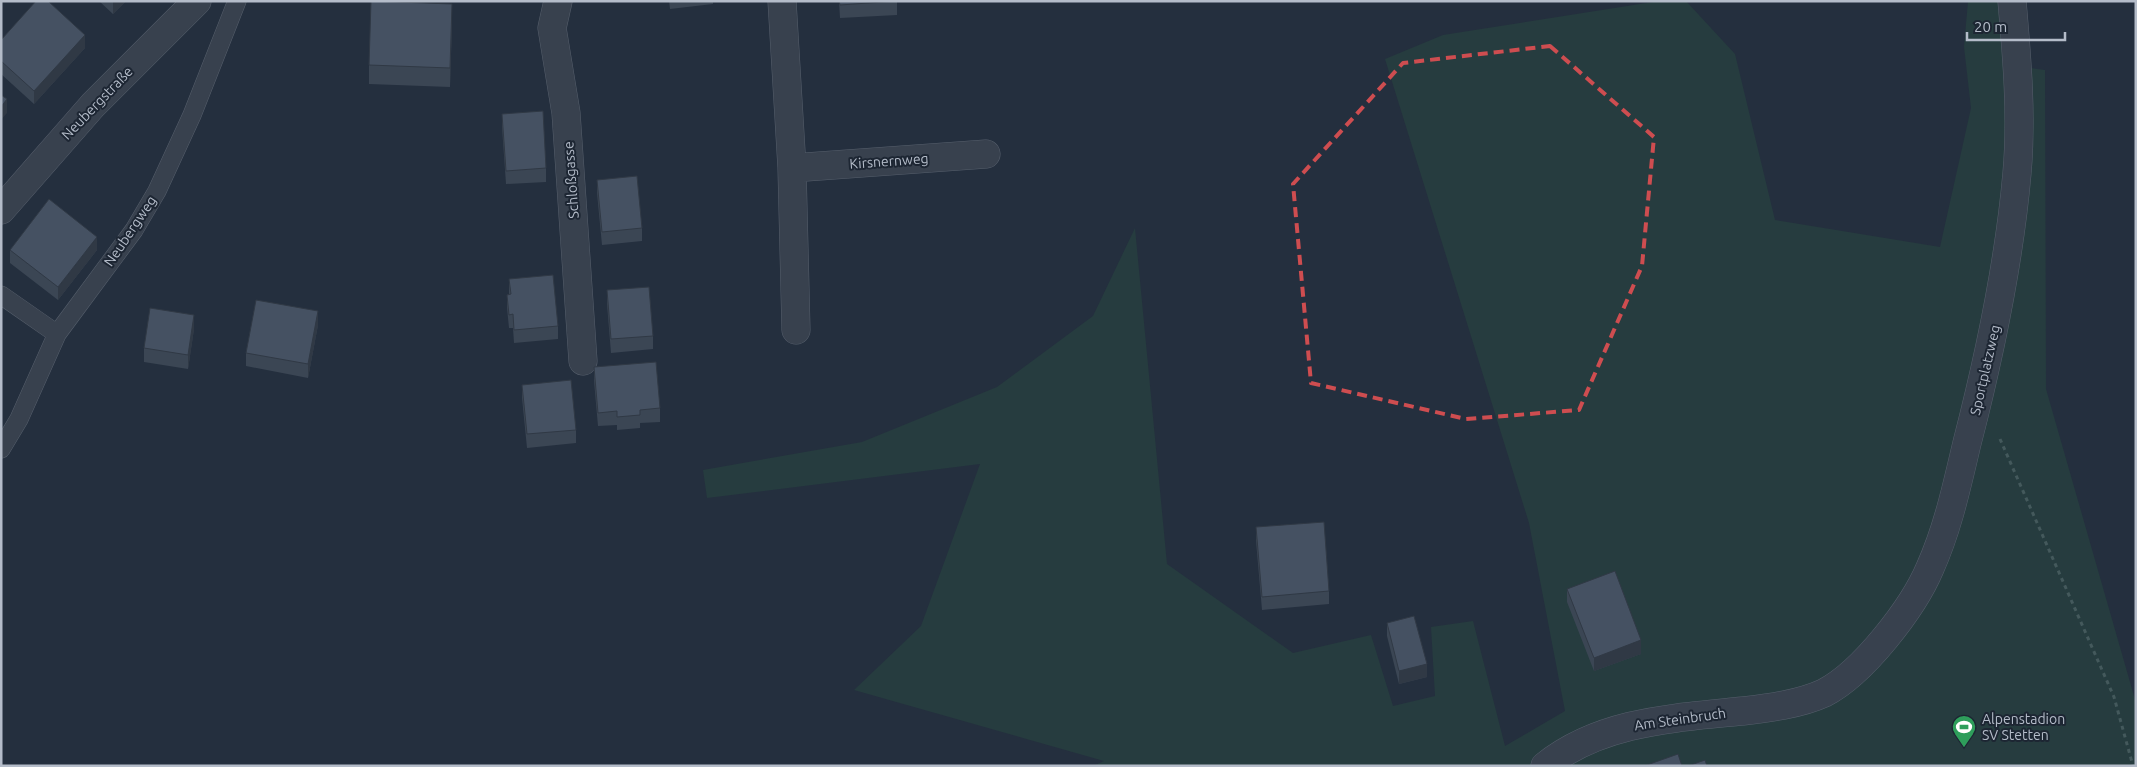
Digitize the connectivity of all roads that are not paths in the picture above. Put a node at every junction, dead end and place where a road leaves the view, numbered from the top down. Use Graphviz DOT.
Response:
graph roads {
  1 [pos="197,1"];
  2 [pos="237,1"];
  3 [pos="558,1"];
  4 [pos="782,1"];
  5 [pos="2012,1"];
  6 [pos="986,154"];
  7 [pos="792,168"];
  8 [pos="1,210"];
  9 [pos="1,295"];
  10 [pos="796,330"];
  11 [pos="57,334"];
  12 [pos="583,361"];
  13 [pos="1,449"];
  14 [pos="1823,693"];
  15 [pos="1545,766"];
  1 -- 8 [label="street, Neubergstraße"];
  2 -- 11 [label="lane, Neubergweg"];
  3 -- 12 [label="street, Schloßgasse"];
  4 -- 7 [label="street"];
  5 -- 14 [label="street, Sportplatzweg"];
  6 -- 7 [label="street, Kirsnernweg"];
  7 -- 10 [label="street"];
  9 -- 11 [label="lane"];
  11 -- 13 [label="lane, Neubergweg"];
  14 -- 15 [label="street, Am Steinbruch"];
}
